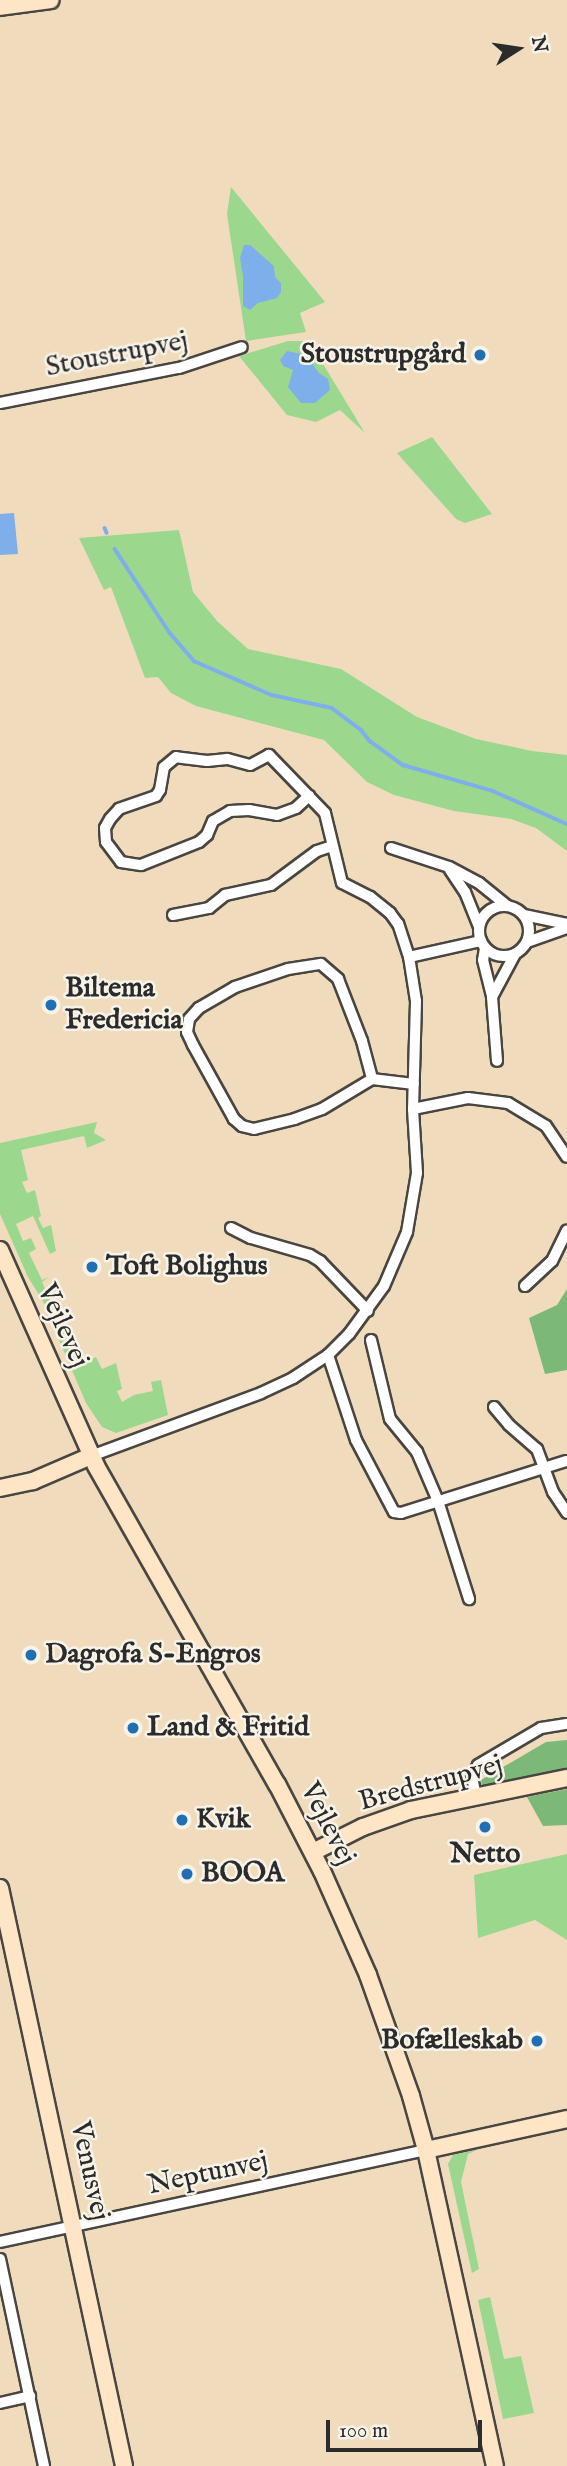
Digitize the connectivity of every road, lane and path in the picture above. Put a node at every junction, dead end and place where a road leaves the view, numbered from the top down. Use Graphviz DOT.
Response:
graph roads {
  1 [pos="51,0"];
  2 [pos="0,7"];
  3 [pos="242,347"];
  4 [pos="0,402"];
  5 [pos="309,796"];
  6 [pos="332,846"];
  7 [pos="391,848"];
  8 [pos="449,867"];
  9 [pos="507,906"];
  10 [pos="173,915"];
  11 [pos="523,915"];
  12 [pos="480,926"];
  13 [pos="567,926"];
  14 [pos="527,942"];
  15 [pos="483,944"];
  16 [pos="515,954"];
  17 [pos="409,957"];
  18 [pos="492,997"];
  19 [pos="498,1061"];
  20 [pos="372,1079"];
  21 [pos="414,1084"];
  22 [pos="412,1109"];
  23 [pos="567,1157"];
  24 [pos="231,1228"];
  25 [pos="567,1230"];
  26 [pos="0,1250"];
  27 [pos="525,1286"];
  28 [pos="368,1311"];
  29 [pos="371,1340"];
  30 [pos="328,1355"];
  31 [pos="494,1406"];
  32 [pos="91,1456"];
  33 [pos="566,1461"];
  34 [pos="545,1468"];
  35 [pos="0,1489"];
  36 [pos="438,1501"];
  37 [pos="567,1513"];
  38 [pos="469,1599"];
  39 [pos="567,1724"];
  40 [pos="567,1778"];
  41 [pos="477,1796"];
  42 [pos="313,1852"];
  43 [pos="0,1888"];
  44 [pos="567,2119"];
  45 [pos="426,2150"];
  46 [pos="74,2226"];
  47 [pos="0,2242"];
  48 [pos="0,2259"];
  49 [pos="5,2302"];
  50 [pos="30,2396"];
  51 [pos="0,2403"];
  52 [pos="44,2466"];
  53 [pos="124,2466"];
  54 [pos="495,2466"];
  1 -- 2 [label="street"];
  3 -- 4 [label="street, Stoustrupvej"];
  5 -- 5 [label="street"];
  5 -- 6 [label="street"];
  6 -- 10 [label="street"];
  6 -- 17 [label="street"];
  7 -- 8 [label="street"];
  8 -- 9 [label="street"];
  8 -- 12 [label="street"];
  9 -- 11 [label="street"];
  9 -- 12 [label="street"];
  11 -- 13 [label="street"];
  11 -- 14 [label="street"];
  12 -- 15 [label="street"];
  13 -- 14 [label="street"];
  14 -- 16 [label="street"];
  15 -- 16 [label="street"];
  15 -- 17 [label="street"];
  15 -- 18 [label="street"];
  16 -- 18 [label="street"];
  17 -- 21 [label="street"];
  18 -- 19 [label="street"];
  20 -- 20 [label="street"];
  20 -- 21 [label="street"];
  21 -- 22 [label="street"];
  22 -- 23 [label="street"];
  22 -- 28 [label="street"];
  24 -- 28 [label="street"];
  25 -- 27 [label="street"];
  26 -- 32 [label="street, Vejlevej"];
  28 -- 30 [label="street"];
  29 -- 36 [label="street"];
  30 -- 32 [label="street"];
  30 -- 36 [label="street"];
  31 -- 34 [label="street"];
  32 -- 35 [label="street"];
  32 -- 42 [label="street, Vejlevej"];
  33 -- 34 [label="street"];
  34 -- 36 [label="street"];
  34 -- 37 [label="street"];
  36 -- 38 [label="street"];
  39 -- 41 [label="street"];
  40 -- 41 [label="street, Bredstrupvej"];
  41 -- 42 [label="street, Bredstrupvej"];
  42 -- 45 [label="street, Vejlevej"];
  43 -- 46 [label="street, Venusvej"];
  44 -- 45 [label="street"];
  45 -- 46 [label="street, Neptunvej"];
  45 -- 54 [label="street, Vejlevej"];
  46 -- 47 [label="street, Neptunvej"];
  46 -- 53 [label="street, Venusvej"];
  48 -- 49 [label="street"];
  49 -- 50 [label="street"];
  50 -- 51 [label="street"];
  50 -- 52 [label="street"];
}
